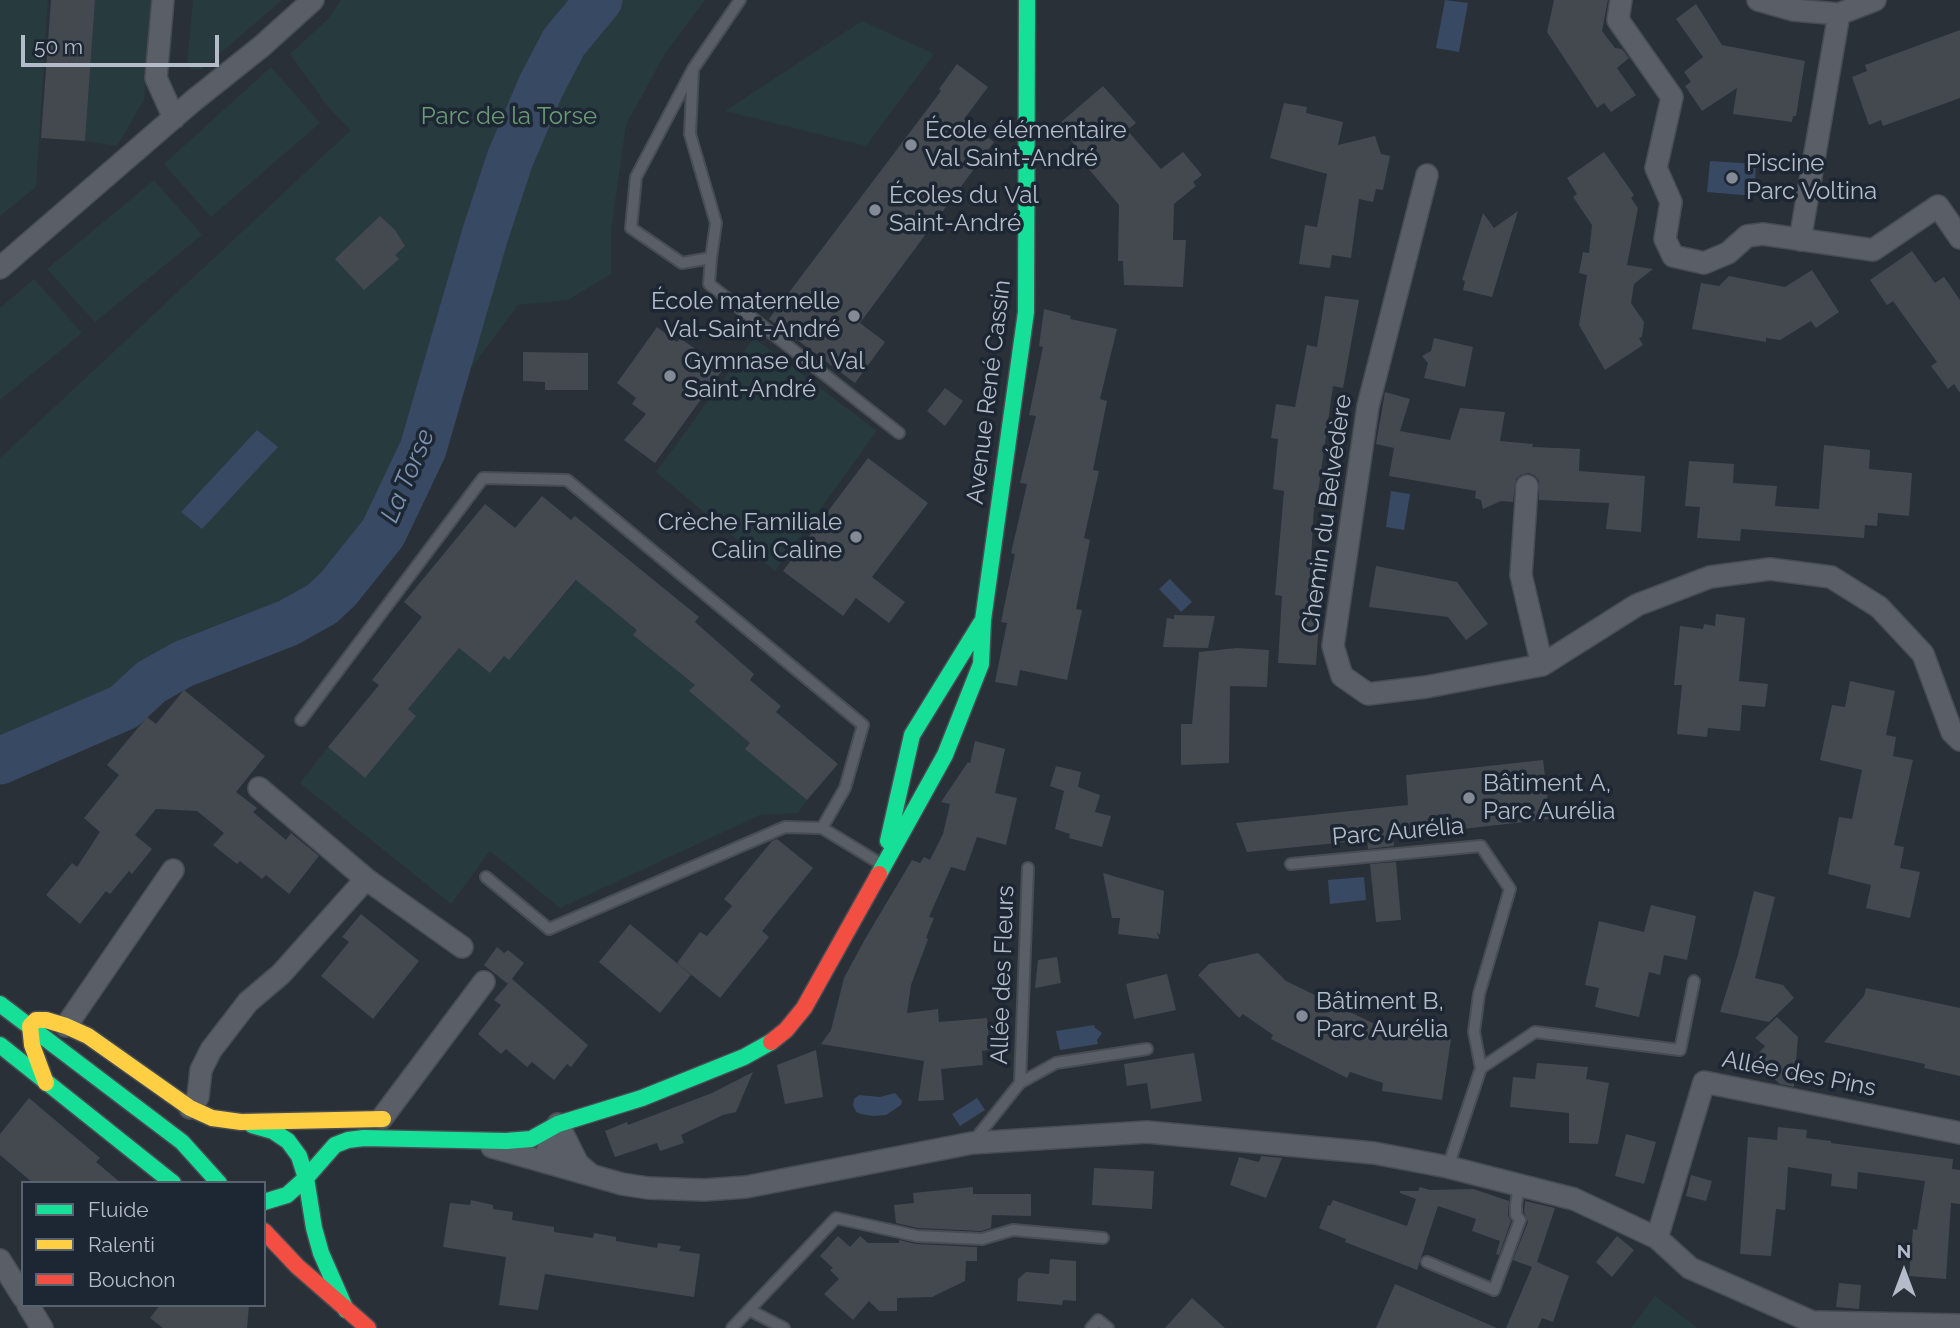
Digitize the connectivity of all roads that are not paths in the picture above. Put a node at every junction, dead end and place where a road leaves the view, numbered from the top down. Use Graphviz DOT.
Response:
graph roads {
  1 [pos="163,0"];
  2 [pos="313,0"];
  3 [pos="740,0"];
  4 [pos="1027,0"];
  5 [pos="1621,0"];
  6 [pos="1758,0"];
  7 [pos="1875,0"];
  8 [pos="1839,13"];
  9 [pos="693,69"];
  10 [pos="174,118"];
  11 [pos="1427,175"];
  12 [pos="1960,238"];
  13 [pos="1800,240"];
  14 [pos="711,258"];
  15 [pos="0,268"];
  16 [pos="899,433"];
  17 [pos="1527,486"];
  18 [pos="983,620"];
  19 [pos="1542,665"];
  20 [pos="301,720"];
  21 [pos="1960,740"];
  22 [pos="259,788"];
  23 [pos="822,828"];
  24 [pos="1291,863"];
  25 [pos="883,866"];
  26 [pos="1028,868"];
  27 [pos="173,870"];
  28 [pos="485,877"];
  29 [pos="366,879"];
  30 [pos="462,947"];
  31 [pos="1694,981"];
  32 [pos="484,982"];
  33 [pos="0,1003"];
  34 [pos="56,1023"];
  35 [pos="30,1026"];
  36 [pos="0,1045"];
  37 [pos="1147,1049"];
  38 [pos="1481,1068"];
  39 [pos="47,1083"];
  40 [pos="1020,1083"];
  41 [pos="190,1108"];
  42 [pos="388,1119"];
  43 [pos="241,1122"];
  44 [pos="524,1122"];
  45 [pos="558,1124"];
  46 [pos="1960,1133"];
  47 [pos="459,1140"];
  48 [pos="972,1143"];
  49 [pos="559,1166"];
  50 [pos="1448,1167"];
  51 [pos="591,1175"];
  52 [pos="306,1178"];
  53 [pos="170,1181"];
  54 [pos="217,1181"];
  55 [pos="1519,1184"];
  56 [pos="266,1201"];
  57 [pos="266,1233"];
  58 [pos="1103,1238"];
  59 [pos="1657,1238"];
  60 [pos="0,1260"];
  61 [pos="271,1262"];
  62 [pos="1427,1262"];
  63 [pos="21,1294"];
  64 [pos="29,1307"];
  65 [pos="346,1310"];
  66 [pos="749,1310"];
  67 [pos="1822,1325"];
  68 [pos="1960,1325"];
  69 [pos="42,1328"];
  70 [pos="350,1328"];
  71 [pos="368,1328"];
  72 [pos="732,1328"];
  73 [pos="784,1328"];
  74 [pos="1091,1328"];
  75 [pos="1108,1328"];
  1 -- 10 [label="street"];
  2 -- 10 [label="street"];
  3 -- 9 [label="lane"];
  4 -- 18 [label="street, Avenue René Cassin"];
  5 -- 13 [label="street"];
  6 -- 8 [label="street"];
  7 -- 8 [label="street"];
  8 -- 13 [label="street"];
  9 -- 14 [label="lane"];
  9 -- 14 [label="lane"];
  10 -- 15 [label="street"];
  11 -- 19 [label="street, Chemin du Belvédère"];
  12 -- 13 [label="street"];
  14 -- 16 [label="lane"];
  17 -- 19 [label="street"];
  18 -- 25 [label="street, Avenue René Cassin"];
  18 -- 25 [label="street, Avenue René Cassin"];
  19 -- 21 [label="street, Chemin du Belvédère"];
  20 -- 23 [label="lane"];
  22 -- 29 [label="street"];
  23 -- 25 [label="lane"];
  23 -- 28 [label="lane"];
  24 -- 38 [label="lane, Parc Aurélia"];
  25 -- 45 [label="street, Avenue René Cassin"];
  26 -- 40 [label="lane, Allée des Fleurs"];
  27 -- 34 [label="street"];
  29 -- 30 [label="street"];
  29 -- 41 [label="street"];
  31 -- 38 [label="lane"];
  32 -- 42 [label="street"];
  33 -- 34 [label="street"];
  33 -- 35 [label="street"];
  34 -- 35 [label="street"];
  34 -- 41 [label="street"];
  35 -- 39 [label="street"];
  35 -- 54 [label="street"];
  36 -- 39 [label="street"];
  37 -- 40 [label="lane, Allée des Fleurs"];
  38 -- 50 [label="lane, Parc Aurélia"];
  39 -- 53 [label="street"];
  40 -- 48 [label="lane, Allée des Fleurs"];
  41 -- 43 [label="street"];
  42 -- 43 [label="street"];
  43 -- 52 [label="street"];
  44 -- 45 [label="street"];
  45 -- 47 [label="street"];
  45 -- 49 [label="street"];
  45 -- 51 [label="street"];
  46 -- 59 [label="street, Allée des Pins"];
  47 -- 49 [label="street"];
  47 -- 52 [label="street"];
  48 -- 50 [label="street"];
  48 -- 51 [label="street"];
  49 -- 51 [label="street"];
  50 -- 55 [label="street"];
  52 -- 56 [label="street"];
  52 -- 65 [label="street"];
  55 -- 59 [label="street"];
  55 -- 62 [label="lane"];
  57 -- 65 [label="street"];
  58 -- 66 [label="lane"];
  59 -- 67 [label="street"];
  60 -- 63 [label="street"];
  61 -- 70 [label="street"];
  64 -- 69 [label="street"];
  65 -- 71 [label="street"];
  66 -- 72 [label="lane"];
  66 -- 73 [label="lane"];
  67 -- 68 [label="street"];
  74 -- 75 [label="lane"];
}
